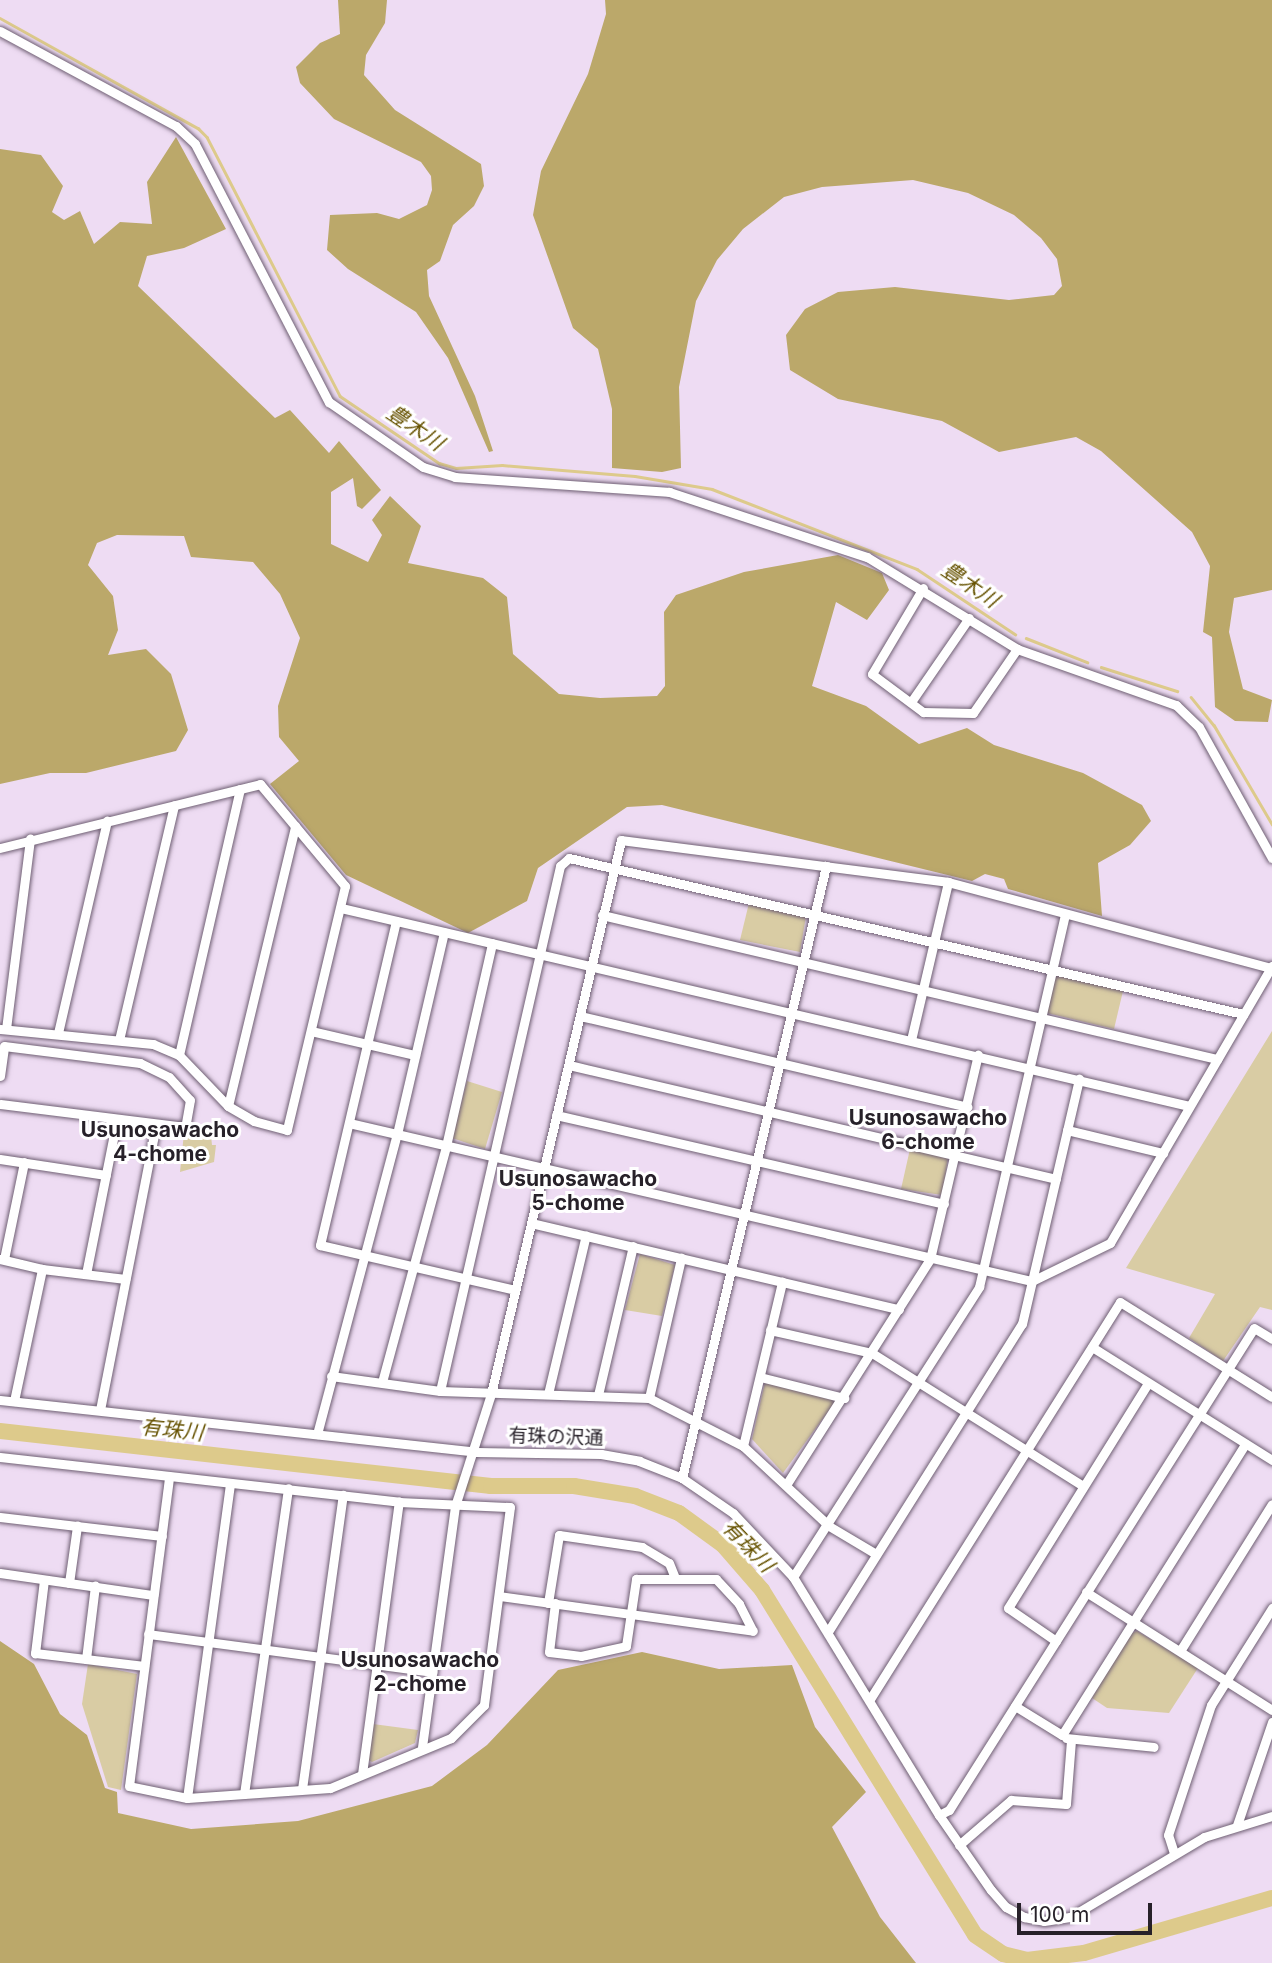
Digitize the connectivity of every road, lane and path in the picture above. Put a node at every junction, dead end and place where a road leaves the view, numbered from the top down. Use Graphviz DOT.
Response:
graph roads {
  1 [pos="0,31"];
  2 [pos="923,588"];
  3 [pos="969,618"];
  4 [pos="1017,649"];
  5 [pos="911,702"];
  6 [pos="240,789"];
  7 [pos="174,805"];
  8 [pos="107,821"];
  9 [pos="295,826"];
  10 [pos="30,839"];
  11 [pos="0,848"];
  12 [pos="1271,852"];
  13 [pos="613,866"];
  14 [pos="826,866"];
  15 [pos="948,882"];
  16 [pos="341,908"];
  17 [pos="814,914"];
  18 [pos="602,915"];
  19 [pos="1065,915"];
  20 [pos="396,920"];
  21 [pos="444,932"];
  22 [pos="934,942"];
  23 [pos="492,943"];
  24 [pos="540,953"];
  25 [pos="803,962"];
  26 [pos="591,966"];
  27 [pos="1271,967"];
  28 [pos="1052,970"];
  29 [pos="922,990"];
  30 [pos="791,1013"];
  31 [pos="1243,1014"];
  32 [pos="580,1016"];
  33 [pos="1040,1018"];
  34 [pos="3,1029"];
  35 [pos="311,1031"];
  36 [pos="58,1033"];
  37 [pos="119,1040"];
  38 [pos="911,1040"];
  39 [pos="367,1044"];
  40 [pos="179,1055"];
  41 [pos="415,1055"];
  42 [pos="978,1055"];
  43 [pos="1217,1059"];
  44 [pos="779,1062"];
  45 [pos="569,1065"];
  46 [pos="1028,1068"];
  47 [pos="0,1076"];
  48 [pos="1079,1079"];
  49 [pos="0,1104"];
  50 [pos="228,1106"];
  51 [pos="1189,1106"];
  52 [pos="967,1107"];
  53 [pos="768,1112"];
  54 [pos="556,1115"];
  55 [pos="117,1119"];
  56 [pos="156,1124"];
  57 [pos="349,1124"];
  58 [pos="1067,1130"];
  59 [pos="397,1134"];
  60 [pos="446,1146"];
  61 [pos="1163,1153"];
  62 [pos="955,1156"];
  63 [pos="494,1157"];
  64 [pos="0,1159"];
  65 [pos="756,1160"];
  66 [pos="24,1163"];
  67 [pos="1006,1167"];
  68 [pos="543,1168"];
  69 [pos="106,1175"];
  70 [pos="1056,1179"];
  71 [pos="944,1204"];
  72 [pos="744,1216"];
  73 [pos="531,1223"];
  74 [pos="586,1235"];
  75 [pos="633,1246"];
  76 [pos="364,1255"];
  77 [pos="681,1258"];
  78 [pos="2,1259"];
  79 [pos="930,1259"];
  80 [pos="414,1267"];
  81 [pos="42,1269"];
  82 [pos="732,1270"];
  83 [pos="981,1271"];
  84 [pos="86,1274"];
  85 [pos="465,1278"];
  86 [pos="125,1279"];
  87 [pos="1032,1281"];
  88 [pos="782,1282"];
  89 [pos="515,1290"];
  90 [pos="899,1309"];
  91 [pos="770,1329"];
  92 [pos="1272,1339"];
  93 [pos="1092,1347"];
  94 [pos="872,1353"];
  95 [pos="1227,1369"];
  96 [pos="331,1376"];
  97 [pos="760,1377"];
  98 [pos="382,1382"];
  99 [pos="919,1382"];
  100 [pos="1148,1383"];
  101 [pos="440,1391"];
  102 [pos="491,1394"];
  103 [pos="548,1394"];
  104 [pos="598,1395"];
  105 [pos="1272,1397"];
  106 [pos="649,1398"];
  107 [pos="844,1398"];
  108 [pos="0,1400"];
  109 [pos="14,1401"];
  110 [pos="100,1410"];
  111 [pos="966,1412"];
  112 [pos="1198,1415"];
  113 [pos="696,1423"];
  114 [pos="317,1434"];
  115 [pos="1245,1444"];
  116 [pos="743,1446"];
  117 [pos="1027,1450"];
  118 [pos="476,1452"];
  119 [pos="0,1457"];
  120 [pos="1272,1460"];
  121 [pos="169,1477"];
  122 [pos="682,1478"];
  123 [pos="230,1483"];
  124 [pos="786,1485"];
  125 [pos="1083,1486"];
  126 [pos="288,1488"];
  127 [pos="343,1495"];
  128 [pos="399,1502"];
  129 [pos="456,1502"];
  130 [pos="1272,1504"];
  131 [pos="0,1517"];
  132 [pos="77,1526"];
  133 [pos="829,1526"];
  134 [pos="162,1536"];
  135 [pos="876,1554"];
  136 [pos="0,1573"];
  137 [pos="793,1577"];
  138 [pos="675,1578"];
  139 [pos="44,1580"];
  140 [pos="69,1583"];
  141 [pos="95,1586"];
  142 [pos="1086,1592"];
  143 [pos="153,1595"];
  144 [pos="499,1596"];
  145 [pos="551,1603"];
  146 [pos="1272,1608"];
  147 [pos="631,1615"];
  148 [pos="1133,1622"];
  149 [pos="829,1630"];
  150 [pos="148,1634"];
  151 [pos="1056,1641"];
  152 [pos="206,1642"];
  153 [pos="265,1650"];
  154 [pos="1180,1651"];
  155 [pos="321,1657"];
  156 [pos="86,1659"];
  157 [pos="378,1664"];
  158 [pos="144,1666"];
  159 [pos="432,1672"];
  160 [pos="1226,1679"];
  161 [pos="870,1699"];
  162 [pos="1015,1706"];
  163 [pos="1272,1710"];
  164 [pos="1272,1722"];
  165 [pos="1066,1738"];
  166 [pos="422,1747"];
  167 [pos="1154,1747"];
  168 [pos="362,1774"];
  169 [pos="302,1789"];
  170 [pos="244,1794"];
  171 [pos="187,1798"];
  172 [pos="939,1815"];
  173 [pos="1272,1816"];
  174 [pos="1237,1825"];
  175 [pos="959,1845"];
  176 [pos="1174,1853"];
  1 -- 2 [label="street"];
  2 -- 3 [label="street"];
  2 -- 5 [label="street"];
  3 -- 4 [label="street"];
  3 -- 5 [label="street"];
  4 -- 5 [label="street"];
  4 -- 12 [label="street"];
  6 -- 7 [label="street"];
  6 -- 9 [label="street"];
  6 -- 40 [label="street"];
  7 -- 8 [label="street"];
  7 -- 37 [label="street"];
  8 -- 10 [label="street"];
  8 -- 36 [label="street"];
  9 -- 16 [label="street"];
  9 -- 50 [label="street"];
  10 -- 11 [label="street"];
  10 -- 34 [label="street"];
  13 -- 14 [label="street"];
  13 -- 17 [label="street"];
  13 -- 18 [label="street"];
  13 -- 24 [label="street"];
  14 -- 15 [label="street"];
  14 -- 17 [label="street"];
  15 -- 19 [label="street"];
  15 -- 22 [label="street"];
  16 -- 20 [label="street"];
  16 -- 35 [label="street"];
  17 -- 22 [label="street"];
  17 -- 25 [label="street"];
  18 -- 25 [label="street"];
  18 -- 26 [label="street"];
  19 -- 27 [label="street"];
  19 -- 28 [label="street"];
  20 -- 21 [label="street"];
  20 -- 39 [label="street"];
  21 -- 23 [label="street"];
  21 -- 41 [label="street"];
  22 -- 28 [label="street"];
  22 -- 29 [label="street"];
  23 -- 24 [label="street"];
  23 -- 60 [label="street"];
  24 -- 26 [label="street"];
  24 -- 63 [label="street"];
  25 -- 29 [label="street"];
  25 -- 30 [label="street"];
  26 -- 30 [label="street"];
  26 -- 32 [label="street"];
  27 -- 31 [label="street"];
  28 -- 31 [label="street"];
  28 -- 33 [label="street"];
  29 -- 33 [label="street"];
  29 -- 38 [label="street"];
  30 -- 38 [label="street"];
  30 -- 44 [label="street"];
  31 -- 43 [label="street"];
  32 -- 44 [label="street"];
  32 -- 45 [label="street"];
  33 -- 43 [label="street"];
  33 -- 46 [label="street"];
  34 -- 36 [label="street"];
  35 -- 39 [label="street"];
  35 -- 50 [label="street"];
  36 -- 37 [label="street"];
  37 -- 40 [label="street"];
  38 -- 42 [label="street"];
  39 -- 41 [label="street"];
  39 -- 57 [label="street"];
  40 -- 50 [label="street"];
  41 -- 59 [label="street"];
  42 -- 46 [label="street"];
  42 -- 52 [label="street"];
  43 -- 51 [label="street"];
  44 -- 52 [label="street"];
  44 -- 53 [label="street"];
  45 -- 53 [label="street"];
  45 -- 54 [label="street"];
  46 -- 48 [label="street"];
  46 -- 67 [label="street"];
  47 -- 56 [label="street"];
  48 -- 51 [label="street"];
  48 -- 58 [label="street"];
  49 -- 55 [label="street"];
  51 -- 61 [label="street"];
  52 -- 62 [label="street"];
  53 -- 62 [label="street"];
  53 -- 65 [label="street"];
  54 -- 65 [label="street"];
  54 -- 68 [label="street"];
  55 -- 56 [label="street"];
  55 -- 69 [label="street"];
  56 -- 86 [label="street"];
  57 -- 59 [label="street"];
  57 -- 76 [label="street"];
  58 -- 61 [label="street"];
  58 -- 70 [label="street"];
  59 -- 60 [label="street"];
  59 -- 76 [label="street"];
  60 -- 63 [label="street"];
  60 -- 80 [label="street"];
  61 -- 87 [label="street"];
  62 -- 67 [label="street"];
  62 -- 71 [label="street"];
  63 -- 68 [label="street"];
  63 -- 85 [label="street"];
  64 -- 66 [label="street"];
  65 -- 71 [label="street"];
  65 -- 72 [label="street"];
  66 -- 69 [label="street"];
  66 -- 78 [label="street"];
  67 -- 70 [label="street"];
  67 -- 83 [label="street"];
  68 -- 72 [label="street"];
  68 -- 73 [label="street"];
  69 -- 84 [label="street"];
  70 -- 87 [label="street"];
  71 -- 79 [label="street"];
  72 -- 79 [label="street"];
  72 -- 82 [label="street"];
  73 -- 74 [label="street"];
  73 -- 89 [label="street"];
  74 -- 75 [label="street"];
  74 -- 103 [label="street"];
  75 -- 77 [label="street"];
  75 -- 104 [label="street"];
  76 -- 80 [label="street"];
  76 -- 96 [label="street"];
  77 -- 82 [label="street"];
  77 -- 106 [label="street"];
  78 -- 81 [label="street"];
  79 -- 83 [label="street"];
  79 -- 90 [label="street"];
  80 -- 85 [label="street"];
  80 -- 98 [label="street"];
  81 -- 84 [label="street"];
  81 -- 109 [label="street"];
  82 -- 88 [label="street"];
  82 -- 113 [label="street"];
  83 -- 87 [label="street"];
  83 -- 99 [label="street"];
  84 -- 86 [label="street"];
  85 -- 89 [label="street"];
  85 -- 101 [label="street"];
  86 -- 110 [label="street"];
  87 -- 111 [label="street"];
  88 -- 90 [label="street"];
  88 -- 91 [label="street"];
  89 -- 102 [label="street"];
  90 -- 94 [label="street"];
  91 -- 94 [label="street"];
  91 -- 97 [label="street"];
  92 -- 95 [label="street"];
  93 -- 95 [label="street"];
  93 -- 100 [label="street"];
  93 -- 117 [label="street"];
  94 -- 99 [label="street"];
  94 -- 107 [label="street"];
  95 -- 105 [label="street"];
  95 -- 112 [label="street"];
  96 -- 98 [label="street"];
  96 -- 114 [label="street"];
  97 -- 107 [label="street"];
  97 -- 116 [label="street"];
  98 -- 101 [label="street"];
  99 -- 111 [label="street"];
  99 -- 133 [label="street"];
  100 -- 112 [label="street"];
  100 -- 125 [label="street"];
  101 -- 102 [label="street"];
  102 -- 103 [label="street"];
  102 -- 118 [label="street"];
  103 -- 104 [label="street"];
  104 -- 106 [label="street"];
  106 -- 113 [label="street"];
  107 -- 124 [label="street"];
  108 -- 109 [label="street, 有珠の沢通"];
  109 -- 110 [label="street, 有珠の沢通"];
  110 -- 114 [label="street, 有珠の沢通"];
  111 -- 117 [label="street"];
  111 -- 135 [label="street"];
  112 -- 115 [label="street"];
  112 -- 142 [label="street"];
  113 -- 116 [label="street"];
  113 -- 122 [label="street"];
  114 -- 118 [label="street, 有珠の沢通"];
  115 -- 120 [label="street"];
  115 -- 148 [label="street"];
  116 -- 124 [label="street"];
  117 -- 125 [label="street"];
  117 -- 161 [label="street"];
  118 -- 122 [label="street, 有珠の沢通"];
  118 -- 129 [label="street"];
  119 -- 121 [label="street"];
  121 -- 123 [label="street"];
  121 -- 134 [label="street"];
  122 -- 137 [label="street, 有珠の沢通"];
  123 -- 126 [label="street"];
  123 -- 152 [label="street"];
  124 -- 133 [label="street"];
  125 -- 151 [label="street"];
  126 -- 127 [label="street"];
  126 -- 153 [label="street"];
  127 -- 128 [label="street"];
  127 -- 155 [label="street"];
  128 -- 129 [label="street"];
  128 -- 157 [label="street"];
  129 -- 144 [label="street"];
  129 -- 159 [label="street"];
  130 -- 154 [label="street"];
  131 -- 132 [label="street"];
  132 -- 134 [label="street"];
  132 -- 140 [label="street"];
  133 -- 135 [label="street"];
  133 -- 137 [label="street"];
  134 -- 143 [label="street"];
  135 -- 149 [label="street"];
  136 -- 139 [label="street"];
  137 -- 149 [label="street, 有珠の沢通"];
  138 -- 145 [label="street"];
  138 -- 147 [label="street"];
  138 -- 147 [label="street"];
  139 -- 140 [label="street"];
  139 -- 156 [label="street"];
  140 -- 141 [label="street"];
  141 -- 143 [label="street"];
  141 -- 156 [label="street"];
  142 -- 148 [label="street"];
  142 -- 151 [label="street"];
  143 -- 150 [label="street"];
  144 -- 145 [label="street"];
  144 -- 166 [label="street"];
  145 -- 147 [label="street"];
  145 -- 147 [label="street"];
  146 -- 160 [label="street"];
  148 -- 154 [label="street"];
  148 -- 165 [label="street"];
  149 -- 161 [label="street, 有珠の沢通"];
  150 -- 152 [label="street"];
  150 -- 158 [label="street"];
  151 -- 162 [label="street"];
  152 -- 153 [label="street"];
  152 -- 171 [label="street"];
  153 -- 155 [label="street"];
  153 -- 170 [label="street"];
  154 -- 160 [label="street"];
  155 -- 157 [label="street"];
  155 -- 169 [label="street"];
  156 -- 158 [label="street"];
  157 -- 159 [label="street"];
  157 -- 168 [label="street"];
  158 -- 171 [label="street"];
  159 -- 166 [label="street"];
  160 -- 163 [label="street"];
  160 -- 176 [label="street"];
  161 -- 172 [label="street, 有珠の沢通"];
  162 -- 165 [label="street"];
  162 -- 172 [label="street"];
  164 -- 174 [label="street"];
  165 -- 167 [label="street"];
  165 -- 175 [label="street"];
  166 -- 168 [label="street"];
  168 -- 169 [label="street"];
  169 -- 170 [label="street"];
  170 -- 171 [label="street"];
  172 -- 175 [label="street, 有珠の沢通"];
  173 -- 174 [label="street, 有珠の沢通"];
  174 -- 176 [label="street, 有珠の沢通"];
  175 -- 176 [label="street, 有珠の沢通"];
}
